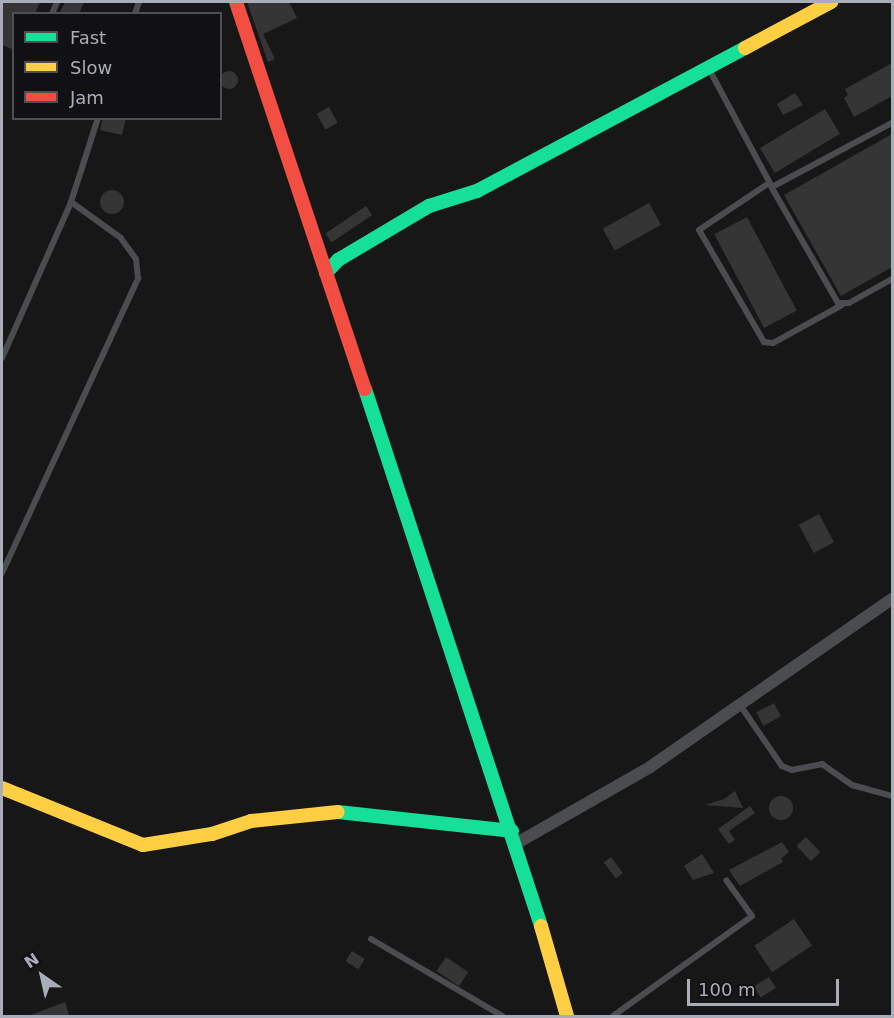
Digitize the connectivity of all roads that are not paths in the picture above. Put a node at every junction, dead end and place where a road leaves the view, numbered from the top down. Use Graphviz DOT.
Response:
graph roads {
  1 [pos="236,2"];
  2 [pos="831,2"];
  3 [pos="707,66"];
  4 [pos="97,120"];
  5 [pos="892,123"];
  6 [pos="768,183"];
  7 [pos="71,202"];
  8 [pos="326,273"];
  9 [pos="892,279"];
  10 [pos="842,305"];
  11 [pos="2,358"];
  12 [pos="2,573"];
  13 [pos="892,599"];
  14 [pos="740,705"];
  15 [pos="2,788"];
  16 [pos="892,796"];
  17 [pos="514,837"];
  18 [pos="726,880"];
  19 [pos="371,939"];
  20 [pos="502,1017"];
  21 [pos="567,1017"];
  22 [pos="613,1017"];
  1 -- 8 [label="street"];
  2 -- 3 [label="street"];
  3 -- 6 [label="lane"];
  3 -- 8 [label="street"];
  4 -- 7 [label="lane"];
  5 -- 6 [label="lane"];
  6 -- 10 [label="lane"];
  6 -- 10 [label="lane"];
  7 -- 11 [label="lane"];
  7 -- 12 [label="lane"];
  8 -- 17 [label="street"];
  9 -- 10 [label="lane"];
  13 -- 14 [label="street"];
  14 -- 16 [label="lane"];
  14 -- 17 [label="street"];
  15 -- 17 [label="street"];
  17 -- 21 [label="street"];
  18 -- 22 [label="lane"];
  19 -- 20 [label="lane"];
}
